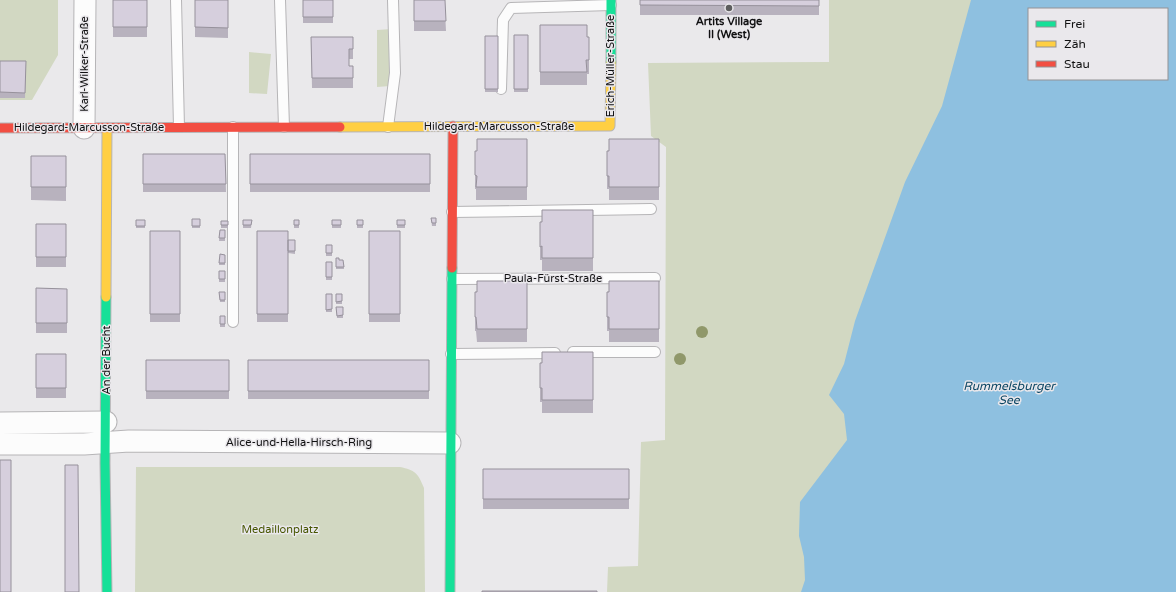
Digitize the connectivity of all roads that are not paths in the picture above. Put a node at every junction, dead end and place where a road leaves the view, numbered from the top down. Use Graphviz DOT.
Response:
graph roads {
  1 [pos="84,0"];
  2 [pos="176,0"];
  3 [pos="280,0"];
  4 [pos="394,0"];
  5 [pos="611,3"];
  6 [pos="501,89"];
  7 [pos="454,126"];
  8 [pos="610,126"];
  9 [pos="179,127"];
  10 [pos="233,127"];
  11 [pos="284,127"];
  12 [pos="388,127"];
  13 [pos="0,128"];
  14 [pos="84,128"];
  15 [pos="107,128"];
  16 [pos="651,209"];
  17 [pos="452,212"];
  18 [pos="654,278"];
  19 [pos="452,279"];
  20 [pos="233,322"];
  21 [pos="655,352"];
  22 [pos="451,354"];
  23 [pos="0,424"];
  24 [pos="106,432"];
  25 [pos="0,444"];
  26 [pos="450,444"];
  27 [pos="107,592"];
  28 [pos="450,592"];
  1 -- 14 [label="street, Karl-Wilker-Straße"];
  2 -- 9 [label="lane, Hildegard-Marcusson-Straße"];
  3 -- 11 [label="lane"];
  4 -- 12 [label="lane"];
  5 -- 6 [label="lane, Erich-Müller-Straße"];
  5 -- 8 [label="street, Erich-Müller-Straße"];
  7 -- 8 [label="street, Hildegard-Marcusson-Straße"];
  7 -- 12 [label="street, Hildegard-Marcusson-Straße"];
  7 -- 17 [label="street"];
  9 -- 10 [label="street, Hildegard-Marcusson-Straße"];
  9 -- 15 [label="street, Hildegard-Marcusson-Straße"];
  10 -- 11 [label="street, Hildegard-Marcusson-Straße"];
  10 -- 20 [label="lane"];
  11 -- 12 [label="street, Hildegard-Marcusson-Straße"];
  13 -- 14 [label="street, Hildegard-Marcusson-Straße"];
  14 -- 15 [label="street, Hildegard-Marcusson-Straße"];
  15 -- 24 [label="street, An der Bucht"];
  16 -- 17 [label="lane"];
  17 -- 19 [label="street"];
  18 -- 19 [label="lane, Paula-Fürst-Straße"];
  19 -- 22 [label="street"];
  21 -- 22 [label="lane"];
  22 -- 26 [label="street"];
  23 -- 24 [label="street, Alice-und-Hella-Hirsch-Ring"];
  24 -- 25 [label="street, Alice-und-Hella-Hirsch-Ring"];
  24 -- 26 [label="street, Alice-und-Hella-Hirsch-Ring"];
  24 -- 27 [label="street, An der Bucht"];
  26 -- 28 [label="street"];
}
